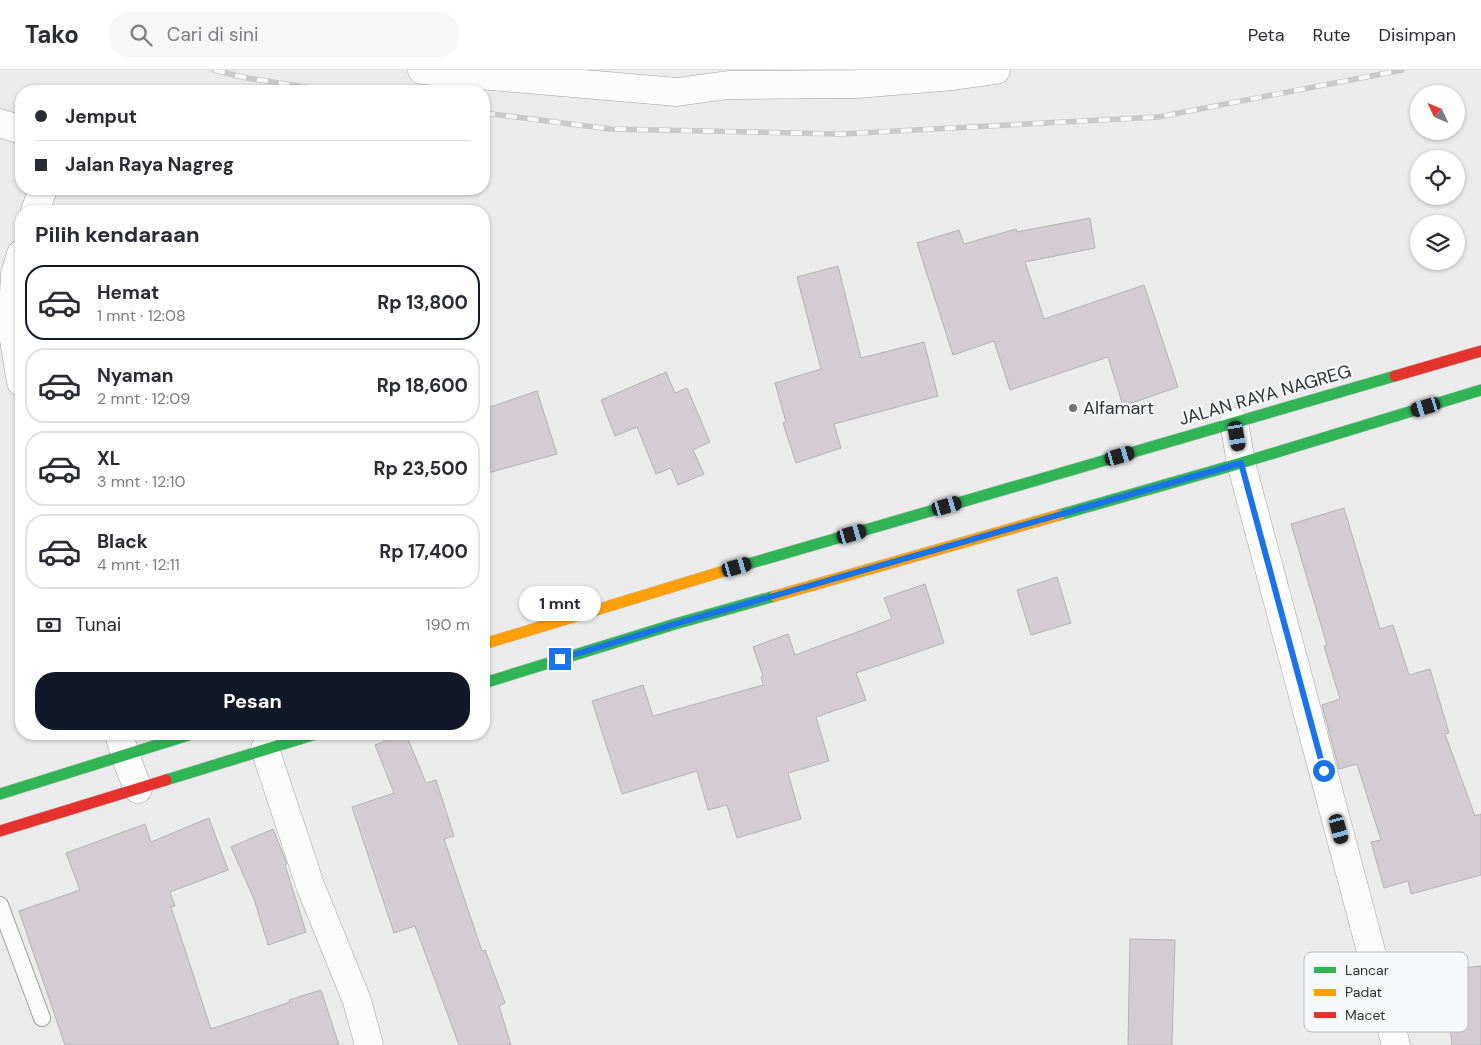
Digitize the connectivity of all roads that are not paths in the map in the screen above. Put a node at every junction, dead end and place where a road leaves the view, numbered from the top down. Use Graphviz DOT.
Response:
graph roads {
  1 [pos="422,70"];
  2 [pos="996,70"];
  3 [pos="0,123"];
  4 [pos="15,128"];
  5 [pos="15,274"];
  6 [pos="15,346"];
  7 [pos="1481,351"];
  8 [pos="1481,390"];
  9 [pos="1234,422"];
  10 [pos="1241,463"];
  11 [pos="490,642"];
  12 [pos="490,681"];
  13 [pos="150,740"];
  14 [pos="296,740"];
  15 [pos="122,744"];
  16 [pos="266,749"];
  17 [pos="138,788"];
  18 [pos="0,794"];
  19 [pos="0,831"];
  20 [pos="0,905"];
  21 [pos="1371,952"];
  22 [pos="42,1018"];
  23 [pos="1393,1032"];
  24 [pos="369,1045"];
  25 [pos="1396,1045"];
  1 -- 2 [label="street"];
  3 -- 4 [label="street"];
  5 -- 6 [label="street"];
  7 -- 9 [label="highway, JALAN RAYA NAGREG"];
  8 -- 10 [label="highway"];
  9 -- 10 [label="street"];
  9 -- 11 [label="highway, JALAN RAYA NAGREG"];
  10 -- 12 [label="highway"];
  10 -- 21 [label="street"];
  13 -- 15 [label="highway"];
  14 -- 16 [label="highway"];
  15 -- 17 [label="street"];
  15 -- 18 [label="highway"];
  16 -- 17 [label="highway"];
  16 -- 24 [label="street"];
  17 -- 19 [label="highway"];
  20 -- 22 [label="lane"];
  23 -- 25 [label="street"];
}
